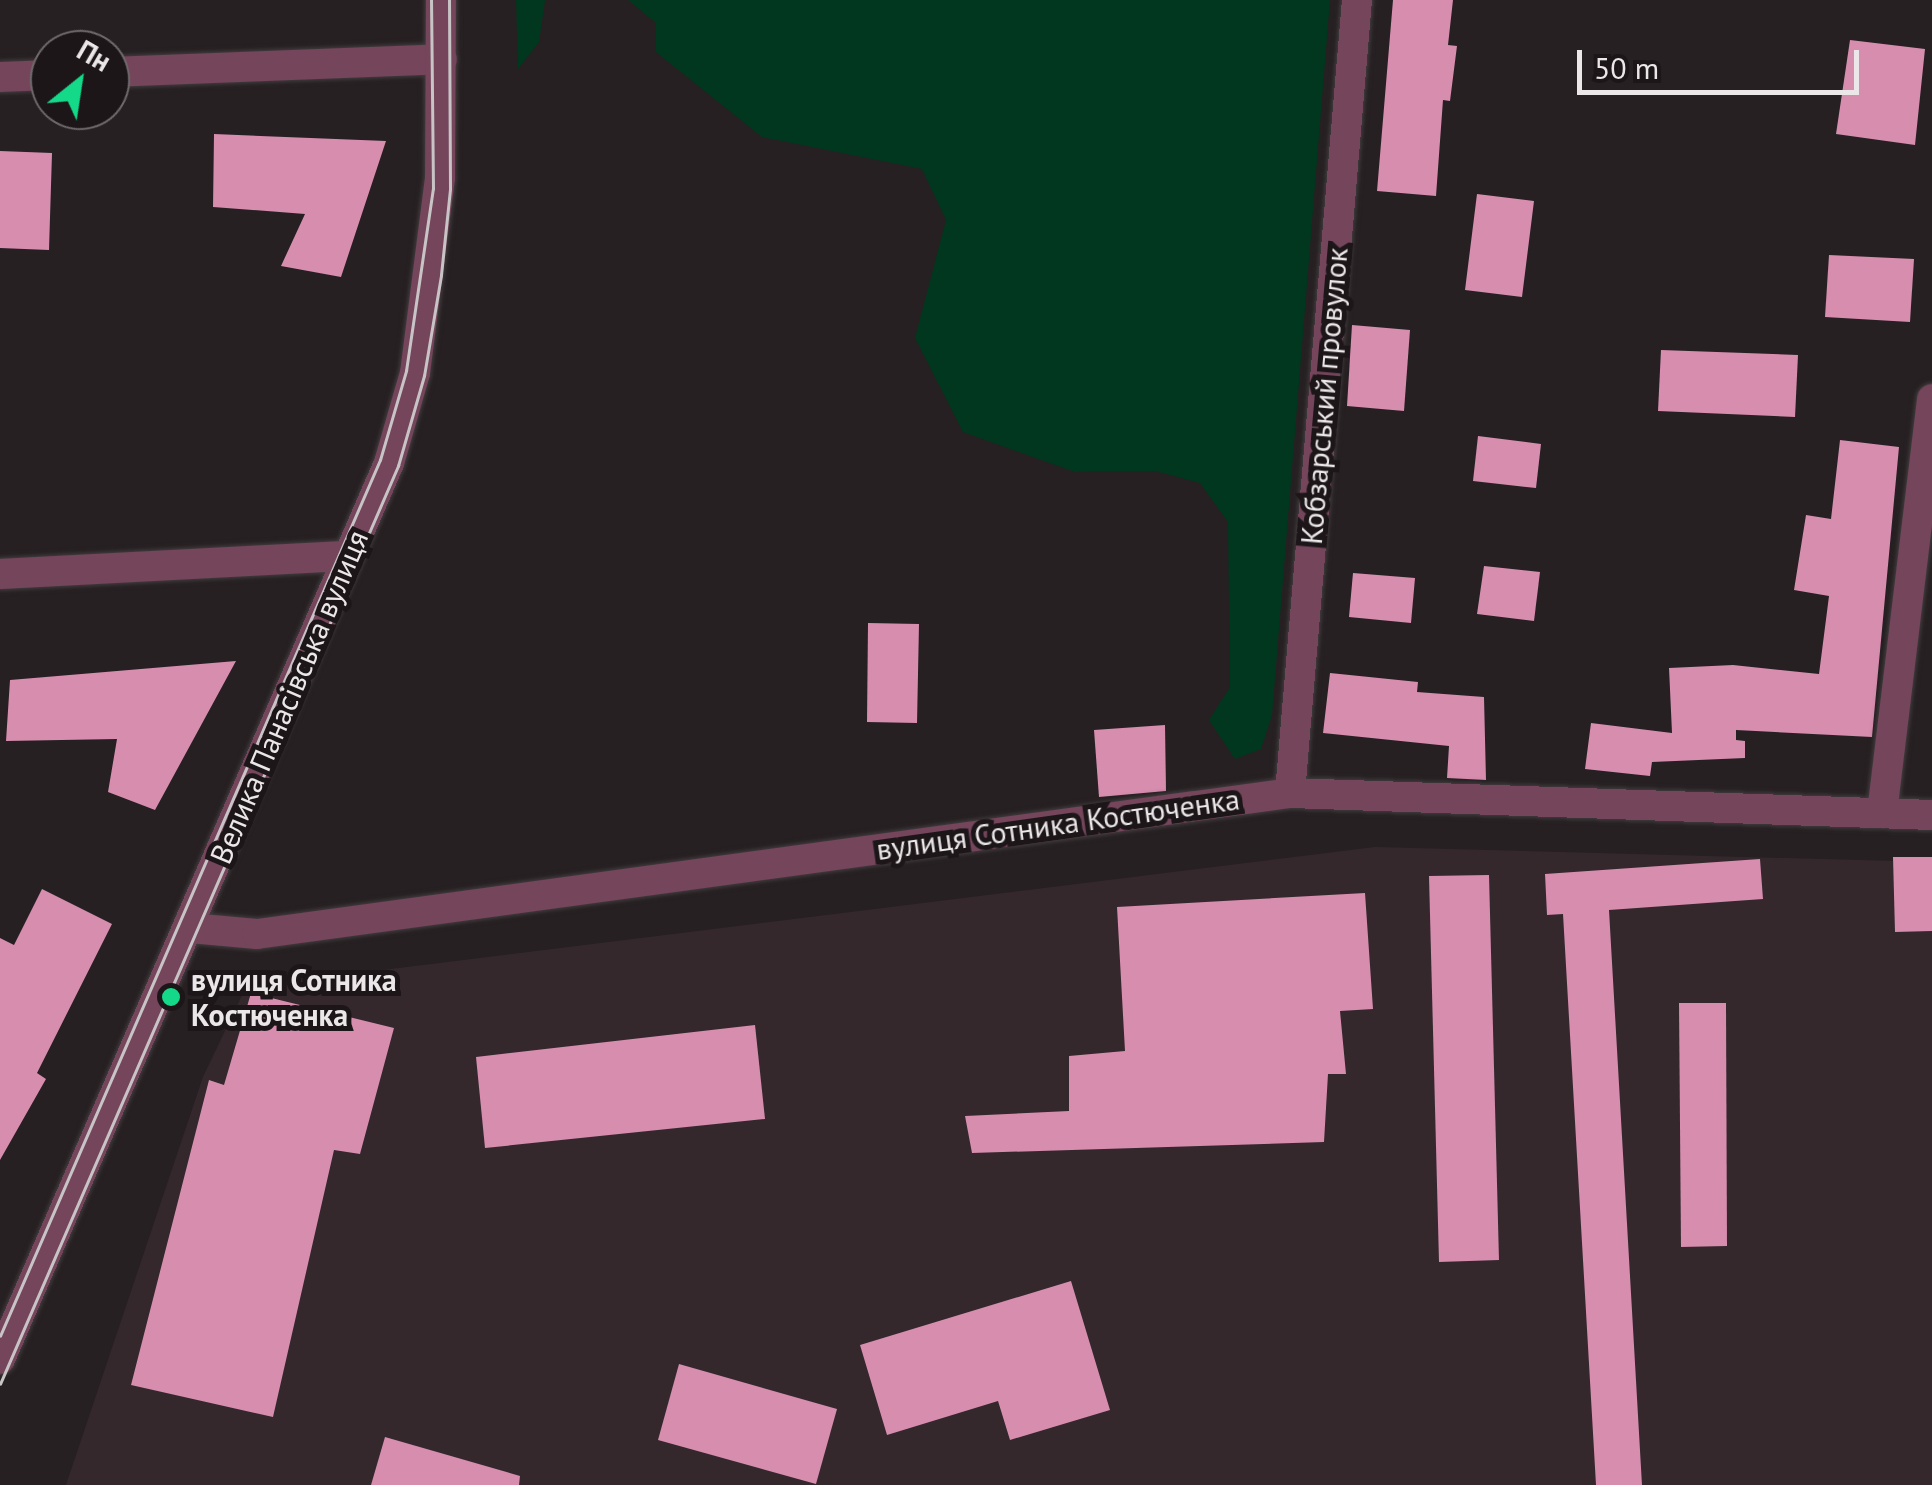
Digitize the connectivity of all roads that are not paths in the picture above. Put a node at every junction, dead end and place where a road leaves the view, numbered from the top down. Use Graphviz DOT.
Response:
graph roads {
  1 [pos="441,0"];
  2 [pos="1356,0"];
  3 [pos="442,59"];
  4 [pos="130,71"];
  5 [pos="30,75"];
  6 [pos="0,76"];
  7 [pos="1932,400"];
  8 [pos="349,556"];
  9 [pos="0,574"];
  10 [pos="1290,793"];
  11 [pos="1882,813"];
  12 [pos="1932,815"];
  13 [pos="190,928"];
  14 [pos="0,1358"];
  1 -- 3 [label="street, Велика Панасівська вулиця"];
  2 -- 10 [label="street, Кобзарський провулок"];
  3 -- 4 [label="street"];
  3 -- 8 [label="street, Велика Панасівська вулиця"];
  5 -- 6 [label="street"];
  7 -- 11 [label="street"];
  8 -- 9 [label="street"];
  8 -- 13 [label="street, Велика Панасівська вулиця"];
  10 -- 11 [label="street, вулиця Сотника Костюченка"];
  10 -- 13 [label="street, вулиця Сотника Костюченка"];
  11 -- 12 [label="street, вулиця Сотника Костюченка"];
  13 -- 14 [label="street, Велика Панасівська вулиця"];
}
